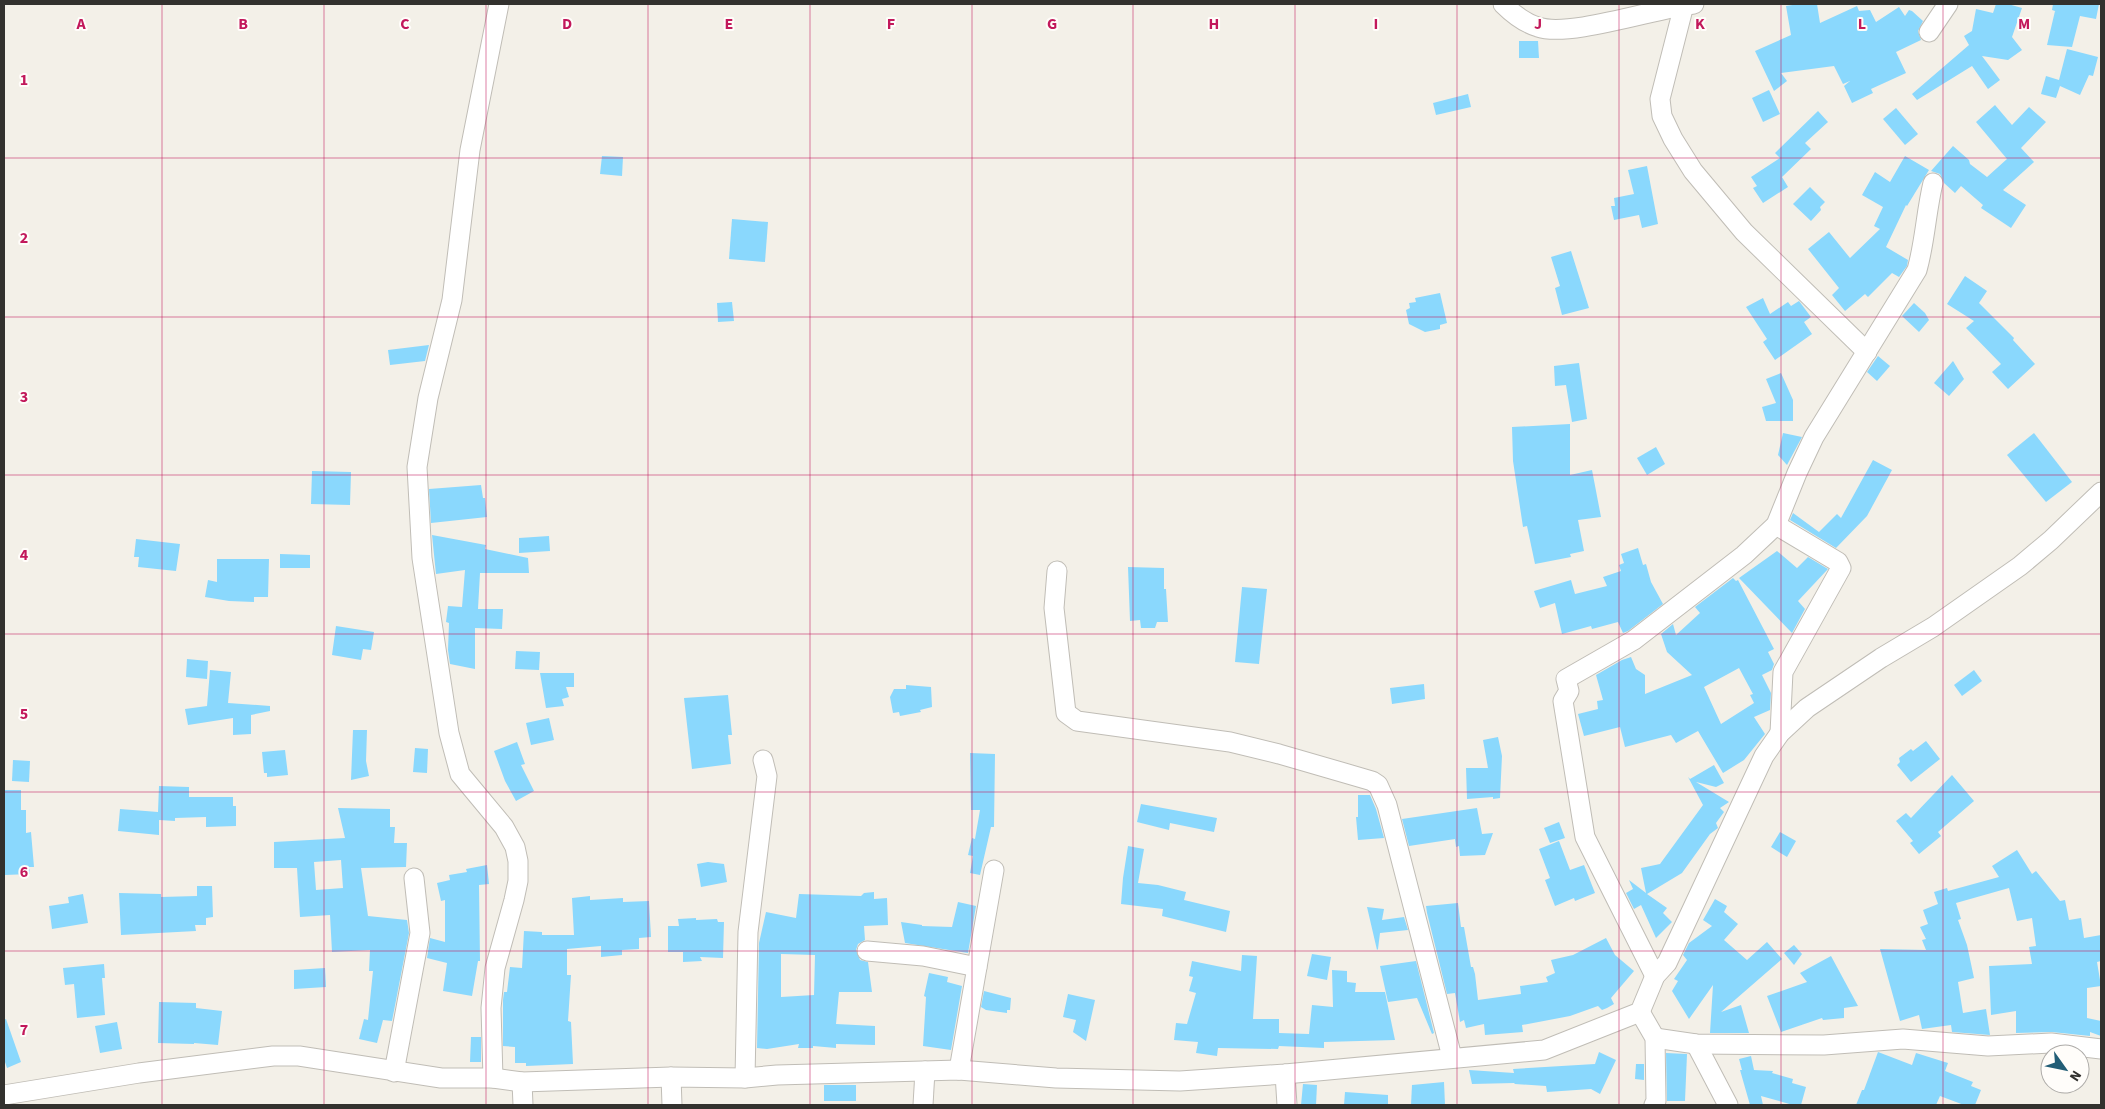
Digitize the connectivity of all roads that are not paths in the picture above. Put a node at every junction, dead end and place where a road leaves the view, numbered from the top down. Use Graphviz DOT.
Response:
graph roads {
  1 [pos="498,4"];
  2 [pos="1503,4"];
  3 [pos="1948,4"];
  4 [pos="1681,5"];
  5 [pos="1929,32"];
  6 [pos="1933,183"];
  7 [pos="1867,352"];
  8 [pos="2101,492"];
  9 [pos="1776,525"];
  10 [pos="1057,571"];
  11 [pos="1780,733"];
  12 [pos="763,760"];
  13 [pos="994,870"];
  14 [pos="414,878"];
  15 [pos="867,951"];
  16 [pos="977,967"];
  17 [pos="1655,976"];
  18 [pos="1640,1012"];
  19 [pos="1655,1038"];
  20 [pos="1696,1044"];
  21 [pos="2101,1049"];
  22 [pos="1452,1057"];
  23 [pos="959,1070"];
  24 [pos="925,1071"];
  25 [pos="394,1072"];
  26 [pos="1285,1074"];
  27 [pos="672,1077"];
  28 [pos="493,1078"];
  29 [pos="745,1078"];
  30 [pos="522,1082"];
  31 [pos="10,1098"];
  32 [pos="523,1105"];
  33 [pos="672,1105"];
  34 [pos="923,1105"];
  35 [pos="1287,1105"];
  36 [pos="1654,1105"];
  37 [pos="1728,1105"];
  1 -- 28 [label="street"];
  2 -- 4 [label="street"];
  3 -- 5 [label="street"];
  4 -- 7 [label="street"];
  6 -- 7 [label="street"];
  7 -- 9 [label="street"];
  8 -- 11 [label="street"];
  9 -- 11 [label="street"];
  9 -- 17 [label="street"];
  10 -- 22 [label="street"];
  11 -- 17 [label="street"];
  12 -- 29 [label="street"];
  13 -- 16 [label="street"];
  14 -- 25 [label="street"];
  15 -- 16 [label="street"];
  16 -- 23 [label="street"];
  17 -- 18 [label="street"];
  18 -- 19 [label="street"];
  18 -- 22 [label="street"];
  19 -- 20 [label="street"];
  19 -- 36 [label="street"];
  20 -- 21 [label="street"];
  20 -- 37 [label="street"];
  22 -- 26 [label="street"];
  23 -- 24 [label="street"];
  23 -- 26 [label="street"];
  24 -- 29 [label="street"];
  24 -- 34 [label="street"];
  25 -- 28 [label="street"];
  25 -- 31 [label="street"];
  26 -- 35 [label="street"];
  27 -- 29 [label="street"];
  27 -- 30 [label="street"];
  27 -- 33 [label="street"];
  28 -- 30 [label="street"];
  30 -- 32 [label="street"];
}
